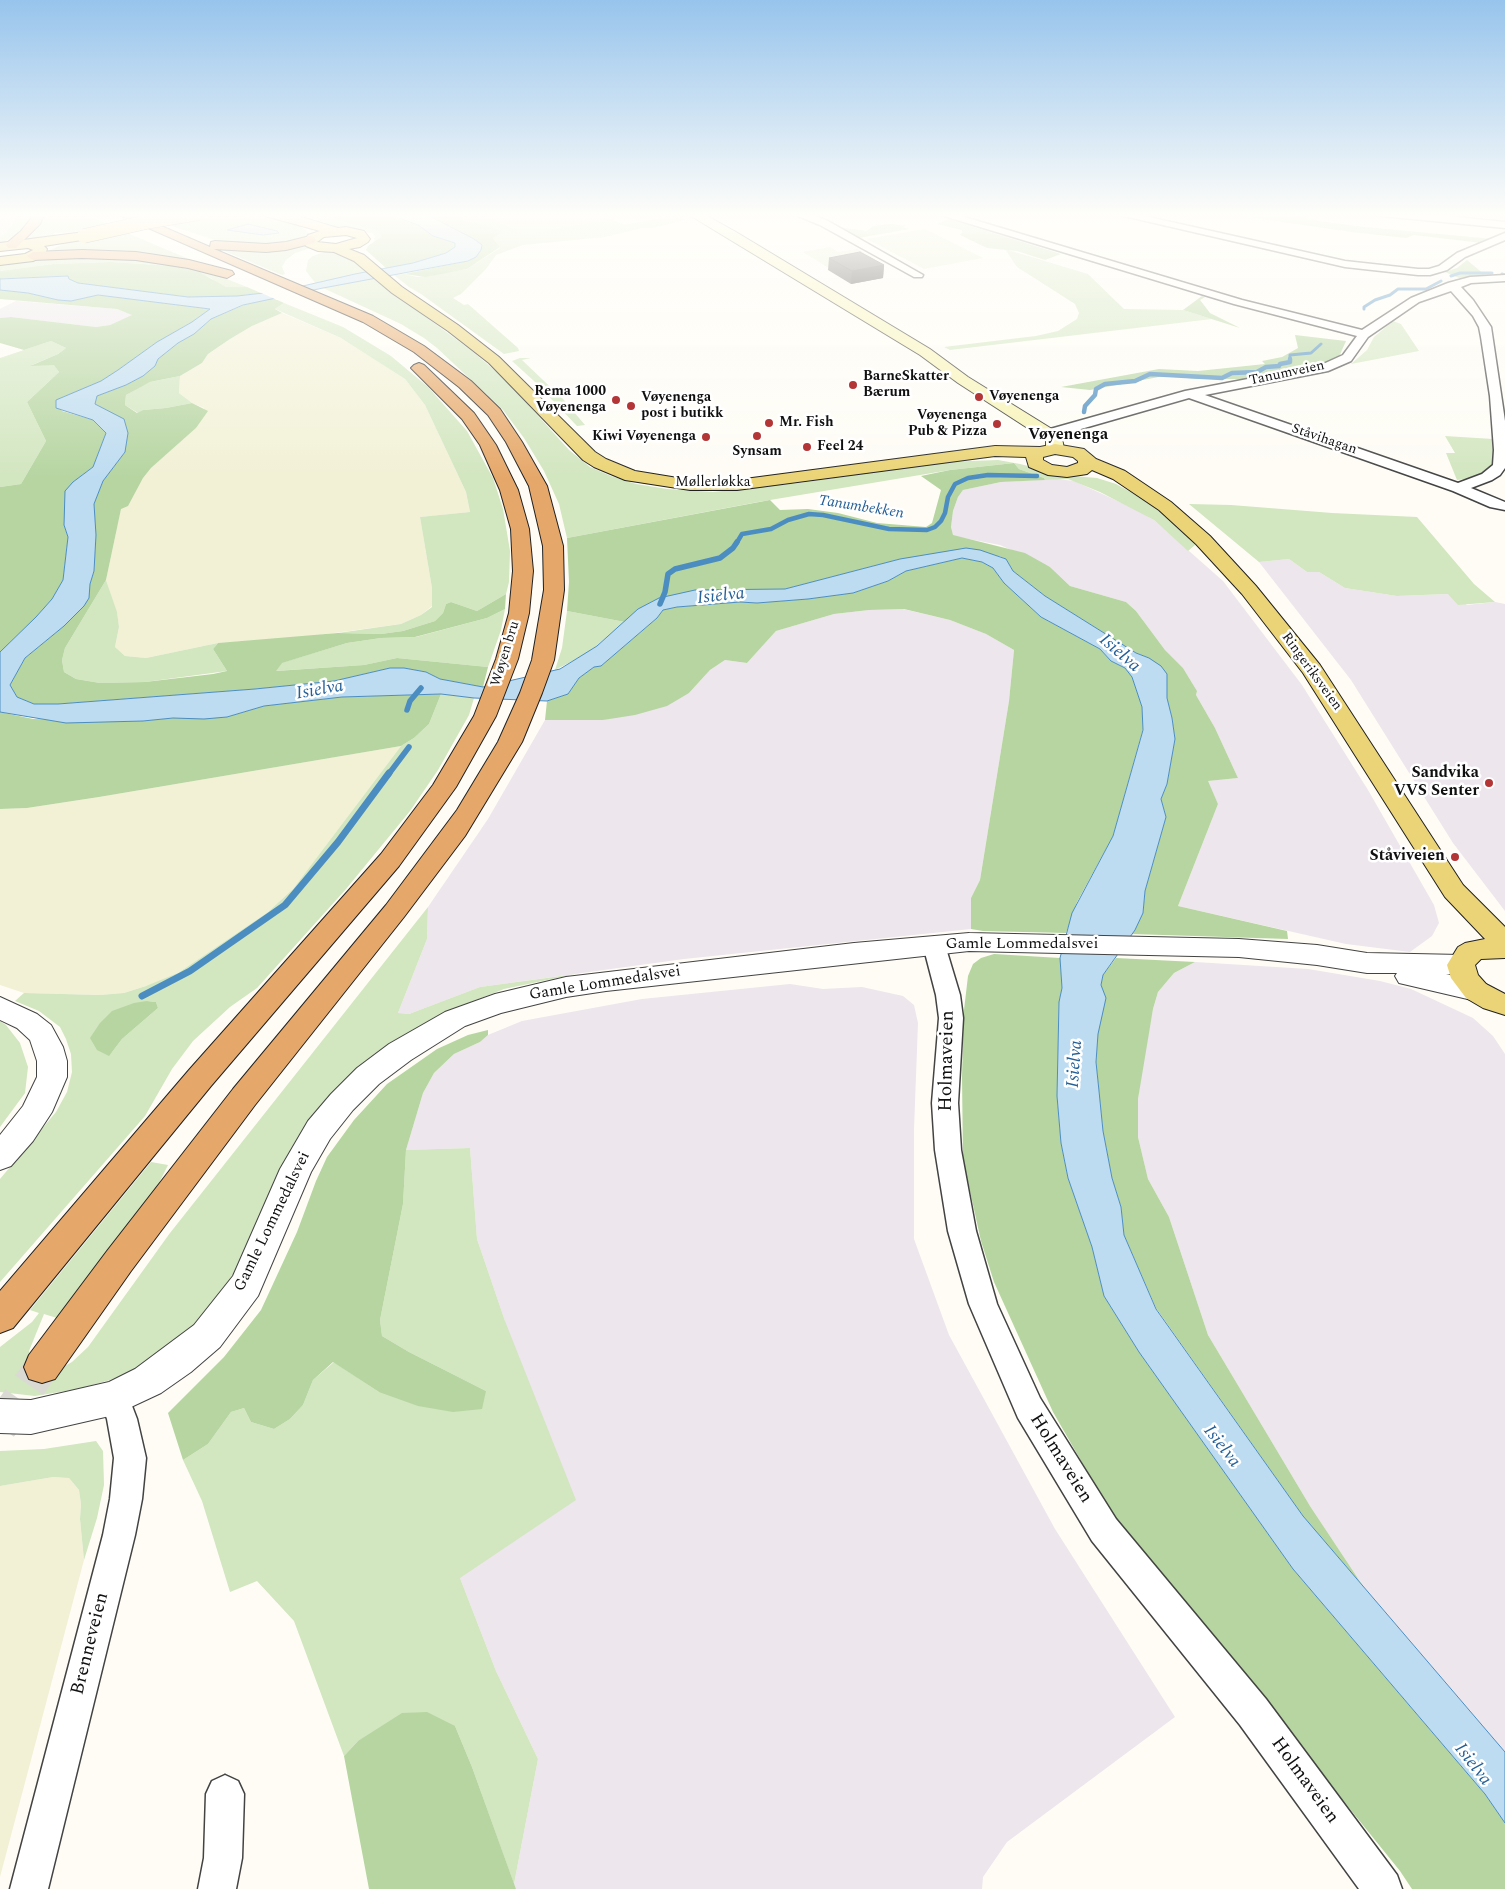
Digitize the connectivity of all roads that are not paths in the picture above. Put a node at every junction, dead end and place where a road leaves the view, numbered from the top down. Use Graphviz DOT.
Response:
graph roads {
  1 [pos="300,301"];
  2 [pos="328,301"];
  3 [pos="332,301"];
  4 [pos="413,301"];
  5 [pos="842,301"];
  6 [pos="1240,301"];
  7 [pos="1413,301"];
  8 [pos="1467,301"];
  9 [pos="335,304"];
  10 [pos="1364,334"];
  11 [pos="1190,394"];
  12 [pos="1047,446"];
  13 [pos="1081,462"];
  14 [pos="1458,488"];
  15 [pos="1505,506"];
  16 [pos="1454,891"];
  17 [pos="934,945"];
  18 [pos="1505,945"];
  19 [pos="1505,949"];
  20 [pos="1468,957"];
  21 [pos="1367,963"];
  22 [pos="1476,991"];
  23 [pos="1504,1005"];
  24 [pos="0,1007"];
  25 [pos="0,1157"];
  26 [pos="0,1317"];
  27 [pos="42,1367"];
  28 [pos="114,1398"];
  29 [pos="0,1416"];
  30 [pos="225,1794"];
  31 [pos="29,1889"];
  32 [pos="217,1889"];
  33 [pos="1383,1889"];
  1 -- 26 [label="highway, Wøyen bru"];
  2 -- 9 [label="highway"];
  3 -- 9 [label="highway"];
  4 -- 12 [label="main road, Møllerløkka"];
  5 -- 12 [label="main road"];
  6 -- 10 [label="street"];
  7 -- 10 [label="street, Tanumveien"];
  8 -- 14 [label="street"];
  9 -- 27 [label="highway"];
  10 -- 11 [label="street, Tanumveien"];
  11 -- 12 [label="street, Tanumveien"];
  11 -- 14 [label="street, Ståvihagan"];
  12 -- 13 [label="main road"];
  12 -- 13 [label="main road"];
  13 -- 16 [label="main road, Ringeriksveien"];
  14 -- 15 [label="street, Ståvihagan"];
  16 -- 18 [label="main road, Ringeriksveien"];
  16 -- 20 [label="main road, Ringeriksveien"];
  17 -- 21 [label="street, Gamle Lommedalsvei"];
  17 -- 28 [label="street, Gamle Lommedalsvei"];
  17 -- 33 [label="street, Holmaveien"];
  19 -- 20 [label="main road"];
  20 -- 21 [label="street, Gamle Lommedalsvei"];
  20 -- 22 [label="main road, Ringeriksveien"];
  21 -- 22 [label="street, Gamle Lommedalsvei"];
  22 -- 23 [label="main road"];
  24 -- 25 [label="street"];
  28 -- 29 [label="street, Gamle Lommedalsvei"];
  28 -- 31 [label="street, Brenneveien"];
  30 -- 32 [label="street"];
}
